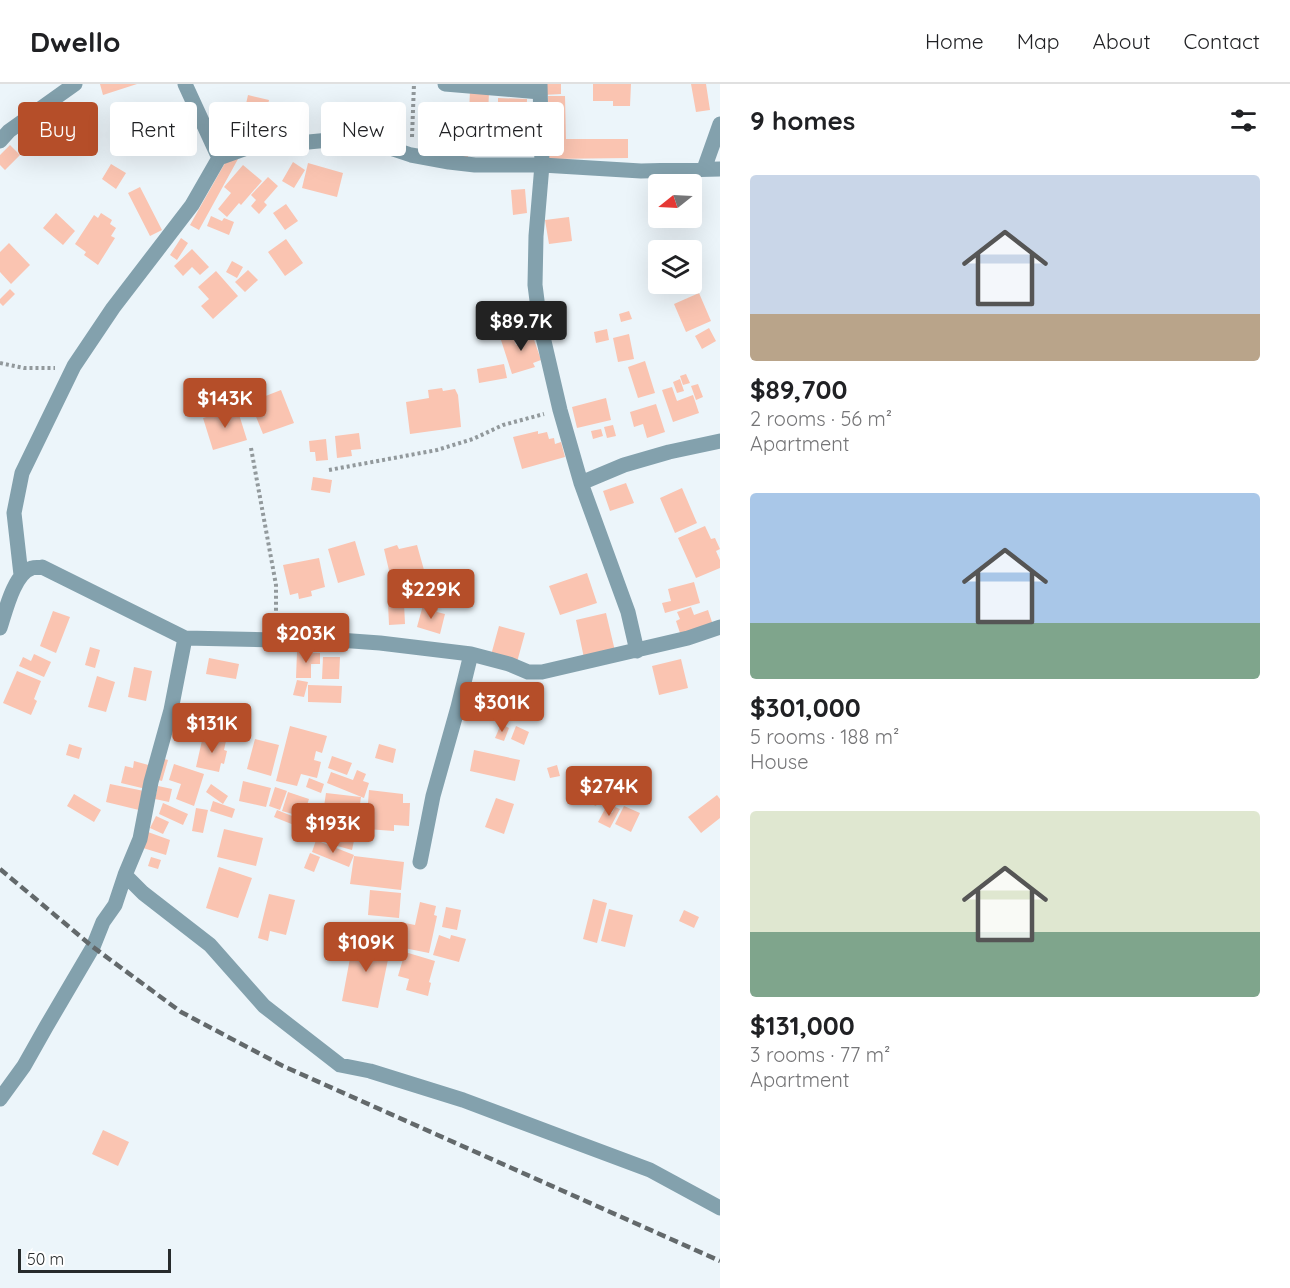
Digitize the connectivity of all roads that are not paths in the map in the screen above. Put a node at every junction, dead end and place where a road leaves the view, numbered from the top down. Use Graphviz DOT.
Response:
graph roads {
  1 [pos="75,84"];
  2 [pos="185,84"];
  3 [pos="445,84"];
  4 [pos="540,88"];
  5 [pos="720,124"];
  6 [pos="0,141"];
  7 [pos="219,158"];
  8 [pos="542,165"];
  9 [pos="712,169"];
  10 [pos="720,441"];
  11 [pos="581,483"];
  12 [pos="21,575"];
  13 [pos="720,627"];
  14 [pos="0,628"];
  15 [pos="186,638"];
  16 [pos="637,651"];
  17 [pos="471,654"];
  18 [pos="420,862"];
  19 [pos="125,875"];
  20 [pos="0,1099"];
  21 [pos="720,1208"];
  1 -- 6 [label="street"];
  2 -- 7 [label="street"];
  3 -- 4 [label="street"];
  4 -- 8 [label="street"];
  5 -- 9 [label="street"];
  7 -- 8 [label="street"];
  7 -- 12 [label="street"];
  8 -- 9 [label="street"];
  8 -- 11 [label="street"];
  10 -- 11 [label="street"];
  11 -- 16 [label="street"];
  12 -- 14 [label="street"];
  12 -- 15 [label="street"];
  13 -- 16 [label="street"];
  15 -- 17 [label="street"];
  15 -- 19 [label="street"];
  16 -- 17 [label="street"];
  17 -- 18 [label="street"];
  19 -- 20 [label="street"];
  19 -- 21 [label="street"];
}
